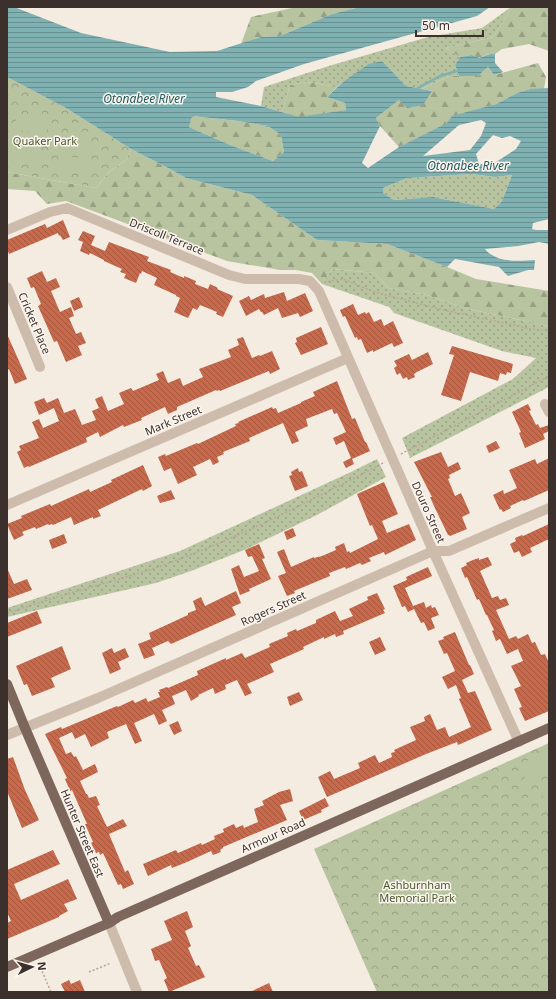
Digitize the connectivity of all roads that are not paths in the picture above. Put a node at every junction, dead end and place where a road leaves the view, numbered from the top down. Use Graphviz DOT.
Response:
graph roads {
  1 [pos="7,230"];
  2 [pos="7,287"];
  3 [pos="320,291"];
  4 [pos="348,358"];
  5 [pos="40,367"];
  6 [pos="7,505"];
  7 [pos="549,508"];
  8 [pos="433,550"];
  9 [pos="7,684"];
  10 [pos="25,728"];
  11 [pos="549,728"];
  12 [pos="7,735"];
  13 [pos="519,742"];
  14 [pos="109,923"];
  15 [pos="7,967"];
  16 [pos="137,992"];
  1 -- 3 [label="street, Driscoll Terrace"];
  2 -- 5 [label="street, Cricket Place"];
  3 -- 4 [label="street, Douro Street"];
  4 -- 6 [label="street, Mark Street"];
  4 -- 8 [label="street, Douro Street"];
  7 -- 8 [label="street, Rogers Street"];
  8 -- 10 [label="street, Rogers Street"];
  8 -- 13 [label="street, Douro Street"];
  9 -- 10 [label="main road, Hunter Street East"];
  10 -- 12 [label="street, Rogers Street"];
  10 -- 14 [label="main road, Hunter Street East"];
  11 -- 13 [label="main road, Armour Road"];
  13 -- 14 [label="main road, Armour Road"];
  14 -- 15 [label="main road, Armour Road"];
  14 -- 16 [label="street, Hunter Street East"];
}
